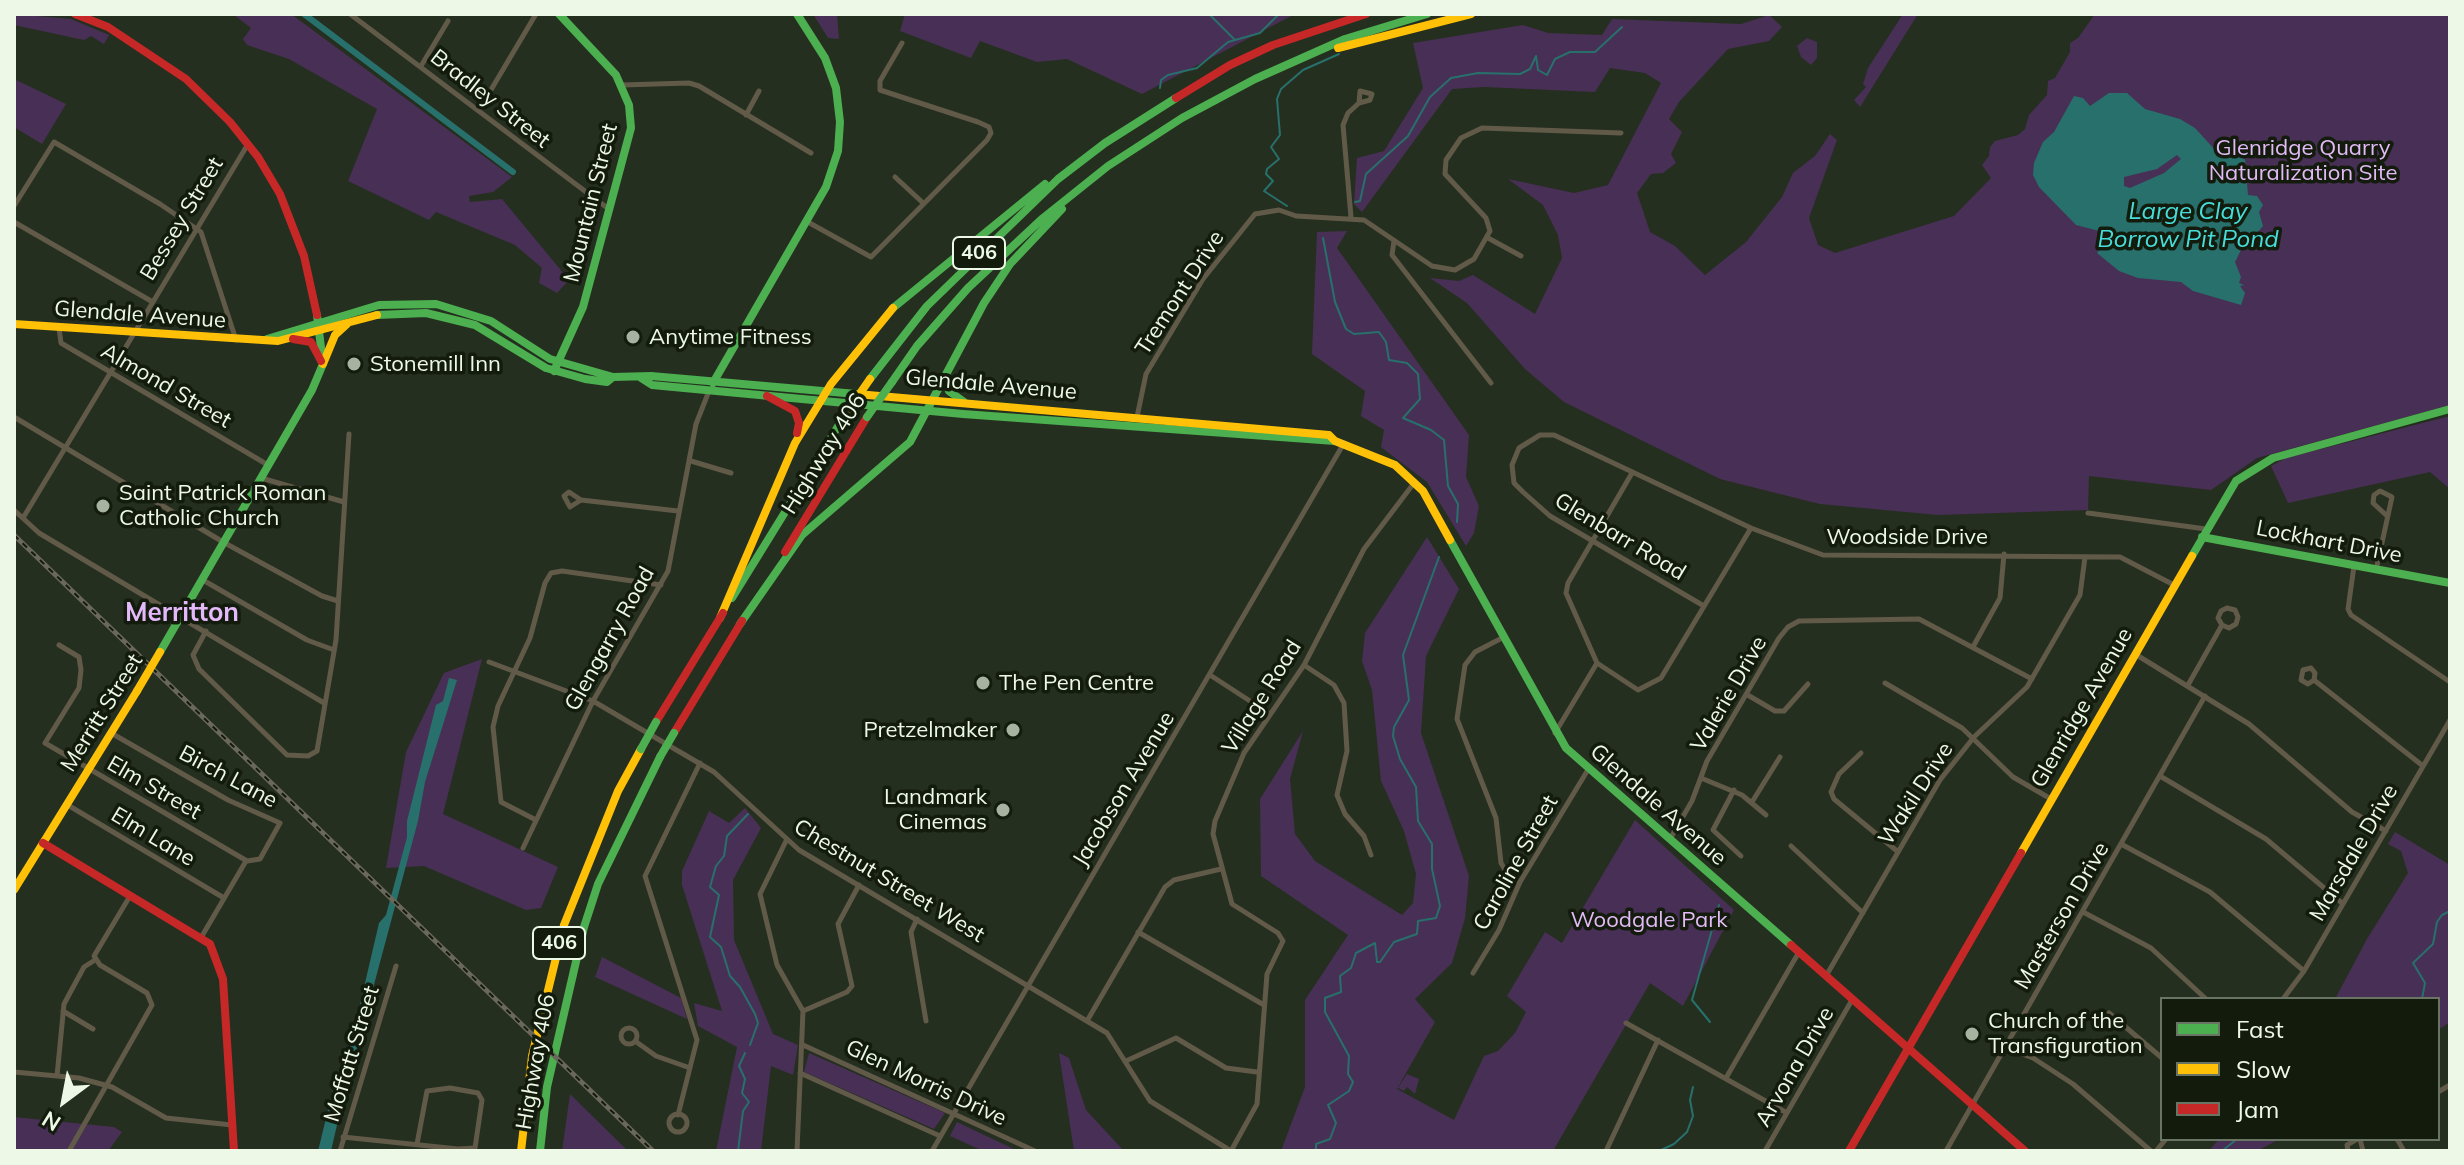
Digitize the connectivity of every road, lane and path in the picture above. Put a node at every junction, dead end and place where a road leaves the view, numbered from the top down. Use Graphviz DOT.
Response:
graph roads {
  1 [pos="75,14"];
  2 [pos="350,14"];
  3 [pos="536,14"];
  4 [pos="559,14"];
  5 [pos="797,14"];
  6 [pos="1353,14"];
  7 [pos="1366,14"];
  8 [pos="1427,14"];
  9 [pos="1471,14"];
  10 [pos="448,21"];
  11 [pos="902,43"];
  12 [pos="1273,45"];
  13 [pos="1311,56"];
  14 [pos="421,66"];
  15 [pos="622,85"];
  16 [pos="759,91"];
  17 [pos="1359,103"];
  18 [pos="479,110"];
  19 [pos="746,115"];
  20 [pos="1621,133"];
  21 [pos="1105,143"];
  22 [pos="248,144"];
  23 [pos="811,153"];
  24 [pos="1108,166"];
  25 [pos="895,177"];
  26 [pos="922,202"];
  27 [pos="14,206"];
  28 [pos="610,210"];
  29 [pos="1351,217"];
  30 [pos="806,221"];
  31 [pos="14,222"];
  32 [pos="197,227"];
  33 [pos="1488,238"];
  34 [pos="1394,241"];
  35 [pos="1521,256"];
  36 [pos="151,301"];
  37 [pos="357,320"];
  38 [pos="14,324"];
  39 [pos="319,325"];
  40 [pos="59,328"];
  41 [pos="134,333"];
  42 [pos="286,339"];
  43 [pos="236,340"];
  44 [pos="264,340"];
  45 [pos="323,364"];
  46 [pos="556,367"];
  47 [pos="948,370"];
  48 [pos="111,372"];
  49 [pos="641,378"];
  50 [pos="714,381"];
  51 [pos="1491,383"];
  52 [pos="826,390"];
  53 [pos="709,391"];
  54 [pos="767,396"];
  55 [pos="933,399"];
  56 [pos="822,400"];
  57 [pos="964,402"];
  58 [pos="2450,409"];
  59 [pos="929,410"];
  60 [pos="14,417"];
  61 [pos="1137,417"];
  62 [pos="1133,427"];
  63 [pos="349,434"];
  64 [pos="1340,442"];
  65 [pos="65,447"];
  66 [pos="1519,448"];
  67 [pos="787,459"];
  68 [pos="691,461"];
  69 [pos="268,465"];
  70 [pos="731,473"];
  71 [pos="1632,473"];
  72 [pos="261,478"];
  73 [pos="1414,483"];
  74 [pos="581,500"];
  75 [pos="344,502"];
  76 [pos="14,510"];
  77 [pos="678,511"];
  78 [pos="2088,513"];
  79 [pos="2386,515"];
  80 [pos="23,518"];
  81 [pos="1751,528"];
  82 [pos="2204,533"];
  83 [pos="1593,541"];
  84 [pos="223,542"];
  85 [pos="2004,554"];
  86 [pos="2085,557"];
  87 [pos="2354,566"];
  88 [pos="2376,570"];
  89 [pos="201,579"];
  90 [pos="2450,582"];
  91 [pos="661,585"];
  92 [pos="2174,585"];
  93 [pos="338,601"];
  94 [pos="1704,606"];
  95 [pos="180,616"];
  96 [pos="720,618"];
  97 [pos="740,624"];
  98 [pos="2222,625"];
  99 [pos="206,631"];
  100 [pos="1502,638"];
  101 [pos="59,645"];
  102 [pos="1974,645"];
  103 [pos="334,650"];
  104 [pos="2135,654"];
  105 [pos="489,662"];
  106 [pos="1597,663"];
  107 [pos="1304,665"];
  108 [pos="514,671"];
  109 [pos="1210,675"];
  110 [pos="2032,679"];
  111 [pos="2314,680"];
  112 [pos="2450,682"];
  113 [pos="1885,683"];
  114 [pos="1808,684"];
  115 [pos="2188,685"];
  116 [pos="1746,694"];
  117 [pos="2205,696"];
  118 [pos="593,701"];
  119 [pos="324,703"];
  120 [pos="1270,714"];
  121 [pos="2450,720"];
  122 [pos="111,733"];
  123 [pos="1555,733"];
  124 [pos="1974,737"];
  125 [pos="1861,753"];
  126 [pos="1780,757"];
  127 [pos="700,763"];
  128 [pos="2423,766"];
  129 [pos="1589,768"];
  130 [pos="89,769"];
  131 [pos="2160,776"];
  132 [pos="1701,778"];
  133 [pos="1734,790"];
  134 [pos="2051,799"];
  135 [pos="1752,802"];
  136 [pos="66,804"];
  137 [pos="1766,815"];
  138 [pos="534,819"];
  139 [pos="2386,831"];
  140 [pos="1670,839"];
  141 [pos="786,841"];
  142 [pos="43,843"];
  143 [pos="2121,844"];
  144 [pos="1791,846"];
  145 [pos="523,848"];
  146 [pos="1897,851"];
  147 [pos="1371,855"];
  148 [pos="1741,856"];
  149 [pos="247,861"];
  150 [pos="1221,869"];
  151 [pos="1520,882"];
  152 [pos="859,885"];
  153 [pos="14,890"];
  154 [pos="131,895"];
  155 [pos="224,898"];
  156 [pos="2342,903"];
  157 [pos="2083,912"];
  158 [pos="1863,913"];
  159 [pos="917,919"];
  160 [pos="1138,932"];
  161 [pos="202,936"];
  162 [pos="1799,952"];
  163 [pos="95,960"];
  164 [pos="396,966"];
  165 [pos="2304,971"];
  166 [pos="1473,973"];
  167 [pos="1826,976"];
  168 [pos="1027,984"];
  169 [pos="2204,997"];
  170 [pos="2284,997"];
  171 [pos="1852,1000"];
  172 [pos="1264,1005"];
  173 [pos="63,1011"];
  174 [pos="803,1011"];
  175 [pos="2109,1013"];
  176 [pos="926,1021"];
  177 [pos="1087,1021"];
  178 [pos="1626,1023"];
  179 [pos="93,1029"];
  180 [pos="1658,1040"];
  181 [pos="635,1041"];
  182 [pos="803,1045"];
  183 [pos="1907,1047"];
  184 [pos="2006,1048"];
  185 [pos="2160,1056"];
  186 [pos="1126,1061"];
  187 [pos="690,1068"];
  188 [pos="14,1072"];
  189 [pos="1257,1072"];
  190 [pos="800,1073"];
  191 [pos="57,1076"];
  192 [pos="1726,1078"];
  193 [pos="106,1086"];
  194 [pos="1972,1105"];
  195 [pos="954,1113"];
  196 [pos="1787,1113"];
  197 [pos="678,1115"];
  198 [pos="232,1125"];
  199 [pos="940,1136"];
  200 [pos="343,1137"];
  201 [pos="417,1144"];
  202 [pos="457,1150"];
  203 [pos="69,1151"];
  204 [pos="234,1151"];
  205 [pos="340,1151"];
  206 [pos="521,1151"];
  207 [pos="540,1151"];
  208 [pos="797,1151"];
  209 [pos="932,1151"];
  210 [pos="1035,1151"];
  211 [pos="1231,1151"];
  212 [pos="1606,1151"];
  213 [pos="1765,1151"];
  214 [pos="1849,1151"];
  215 [pos="1946,1151"];
  216 [pos="2025,1151"];
  217 [pos="2153,1151"];
  1 -- 22 [label="main road"];
  2 -- 14 [label="street, Bradley Street"];
  3 -- 18 [label="street"];
  4 -- 15 [label="main road, Mountain Street"];
  5 -- 30 [label="main road"];
  6 -- 12 [label="main road"];
  7 -- 12 [label="main road, Highway 406 / 406"];
  8 -- 13 [label="main road, Highway 406 / 406"];
  9 -- 13 [label="main road"];
  10 -- 14 [label="street"];
  11 -- 26 [label="street"];
  12 -- 21 [label="main road, Highway 406 / 406"];
  13 -- 24 [label="main road, Highway 406 / 406"];
  14 -- 18 [label="street, Bradley Street"];
  15 -- 19 [label="street"];
  15 -- 28 [label="main road, Mountain Street"];
  16 -- 19 [label="street"];
  17 -- 29 [label="street"];
  18 -- 28 [label="street, Bradley Street"];
  19 -- 23 [label="street"];
  20 -- 33 [label="street"];
  21 -- 52 [label="main road"];
  21 -- 96 [label="main road, Highway 406 / 406, bridge"];
  22 -- 32 [label="street, Bessey Street"];
  22 -- 39 [label="main road"];
  24 -- 47 [label="main road"];
  24 -- 97 [label="main road, Highway 406 / 406, bridge"];
  25 -- 26 [label="street"];
  26 -- 30 [label="street"];
  27 -- 32 [label="street"];
  28 -- 46 [label="main road, Mountain Street"];
  29 -- 34 [label="street, Tremont Drive"];
  29 -- 61 [label="street, Tremont Drive"];
  30 -- 50 [label="main road"];
  31 -- 36 [label="street"];
  32 -- 36 [label="street, Bessey Street"];
  32 -- 43 [label="street"];
  33 -- 34 [label="street, Tremont Drive"];
  33 -- 35 [label="street"];
  34 -- 51 [label="street"];
  36 -- 41 [label="street, Bessey Street"];
  37 -- 39 [label="main road, Glendale Avenue"];
  37 -- 45 [label="main road, Merritt Street"];
  37 -- 46 [label="main road, Glendale Avenue"];
  38 -- 40 [label="main road, Glendale Avenue"];
  39 -- 42 [label="main road, Glendale Avenue"];
  39 -- 44 [label="main road, Glendale Avenue"];
  39 -- 45 [label="main road"];
  39 -- 46 [label="main road, Glendale Avenue"];
  40 -- 41 [label="main road, Glendale Avenue"];
  40 -- 48 [label="street, Almond Street"];
  41 -- 43 [label="main road, Glendale Avenue"];
  41 -- 48 [label="street, Bessey Street"];
  42 -- 44 [label="main road, Glendale Avenue"];
  42 -- 45 [label="main road"];
  43 -- 44 [label="main road, Glendale Avenue"];
  45 -- 69 [label="main road, Merritt Street"];
  46 -- 49 [label="main road, Glendale Avenue"];
  47 -- 55 [label="main road"];
  47 -- 57 [label="main road"];
  48 -- 65 [label="street, Bessey Street"];
  48 -- 69 [label="street, Almond Street"];
  49 -- 50 [label="main road, Glendale Avenue"];
  49 -- 53 [label="main road, Glendale Avenue"];
  50 -- 52 [label="main road, Glendale Avenue"];
  50 -- 53 [label="main road"];
  52 -- 55 [label="main road, Glendale Avenue"];
  52 -- 56 [label="main road"];
  53 -- 54 [label="main road, Glendale Avenue"];
  53 -- 68 [label="street, Glengarry Road"];
  54 -- 56 [label="main road, Glendale Avenue"];
  54 -- 67 [label="main road"];
  55 -- 57 [label="main road, Glendale Avenue"];
  55 -- 59 [label="main road"];
  56 -- 59 [label="main road, Glendale Avenue"];
  56 -- 67 [label="main road"];
  57 -- 61 [label="main road, Glendale Avenue"];
  58 -- 82 [label="main road, Glenridge Avenue"];
  59 -- 62 [label="main road, Glendale Avenue"];
  59 -- 97 [label="main road"];
  60 -- 65 [label="street"];
  61 -- 62 [label="main road"];
  61 -- 64 [label="main road, Glendale Avenue"];
  62 -- 64 [label="main road, Glendale Avenue"];
  63 -- 75 [label="street"];
  64 -- 73 [label="main road, Glendale Avenue"];
  64 -- 109 [label="street, Jacobson Avenue"];
  65 -- 80 [label="street, Bessey Street"];
  65 -- 84 [label="street"];
  66 -- 71 [label="street, Woodside Drive"];
  66 -- 83 [label="street, Glenbarr Road"];
  67 -- 96 [label="main road"];
  68 -- 70 [label="street"];
  68 -- 77 [label="street, Glengarry Road"];
  69 -- 72 [label="main road, Merritt Street"];
  71 -- 81 [label="street, Woodside Drive"];
  71 -- 83 [label="street"];
  72 -- 75 [label="street"];
  72 -- 84 [label="main road, Merritt Street"];
  73 -- 100 [label="main road, Glendale Avenue"];
  73 -- 107 [label="street, Village Road"];
  74 -- 77 [label="street"];
  75 -- 93 [label="street"];
  76 -- 80 [label="street"];
  77 -- 91 [label="street, Glengarry Road"];
  78 -- 82 [label="street"];
  79 -- 79 [label="street"];
  79 -- 88 [label="street"];
  80 -- 95 [label="street"];
  81 -- 85 [label="street, Woodside Drive"];
  81 -- 94 [label="street"];
  82 -- 87 [label="main road, Lockhart Drive"];
  82 -- 92 [label="main road, Glenridge Avenue"];
  83 -- 94 [label="street, Glenbarr Road"];
  83 -- 106 [label="street"];
  84 -- 89 [label="main road, Merritt Street"];
  84 -- 93 [label="street"];
  85 -- 86 [label="street, Woodside Drive"];
  85 -- 102 [label="street"];
  86 -- 92 [label="street, Woodside Drive"];
  86 -- 110 [label="street, Wakil Drive"];
  87 -- 88 [label="main road, Lockhart Drive"];
  87 -- 112 [label="street"];
  88 -- 90 [label="main road, Lockhart Drive"];
  89 -- 95 [label="main road, Merritt Street"];
  89 -- 103 [label="street"];
  91 -- 108 [label="street"];
  91 -- 118 [label="street, Glengarry Road"];
  92 -- 104 [label="main road, Glenridge Avenue"];
  93 -- 103 [label="street"];
  94 -- 106 [label="street"];
  95 -- 99 [label="street"];
  95 -- 122 [label="main road, Merritt Street, bridge"];
  96 -- 206 [label="main road, Highway 406 / 406, bridge"];
  97 -- 207 [label="main road, Highway 406 / 406, bridge"];
  98 -- 115 [label="street"];
  99 -- 119 [label="street"];
  99 -- 119 [label="street"];
  100 -- 123 [label="main road, Glendale Avenue"];
  100 -- 151 [label="street"];
  101 -- 130 [label="street, Elm Street"];
  102 -- 110 [label="street, Valerie Drive"];
  102 -- 116 [label="street, Valerie Drive"];
  103 -- 119 [label="street"];
  104 -- 115 [label="street"];
  104 -- 134 [label="main road, Glenridge Avenue"];
  105 -- 108 [label="street, Chestnut Street West"];
  106 -- 123 [label="street"];
  107 -- 120 [label="street, Village Road"];
  107 -- 147 [label="street"];
  108 -- 118 [label="street, Chestnut Street West"];
  108 -- 138 [label="street"];
  109 -- 120 [label="street"];
  109 -- 168 [label="street, Jacobson Avenue"];
  110 -- 124 [label="street, Wakil Drive"];
  111 -- 128 [label="street"];
  113 -- 124 [label="street"];
  114 -- 116 [label="street"];
  115 -- 117 [label="street"];
  116 -- 132 [label="street, Valerie Drive"];
  117 -- 131 [label="street, Masterson Drive"];
  117 -- 139 [label="street"];
  118 -- 127 [label="street, Chestnut Street West"];
  118 -- 138 [label="street, Glengarry Road"];
  120 -- 150 [label="street, Village Road"];
  121 -- 128 [label="street, Marsdale Drive"];
  122 -- 130 [label="main road, Merritt Street"];
  122 -- 149 [label="street, Birch Lane"];
  123 -- 129 [label="main road, Glendale Avenue"];
  124 -- 134 [label="street"];
  124 -- 146 [label="street, Wakil Drive"];
  125 -- 146 [label="street"];
  126 -- 135 [label="street"];
  127 -- 141 [label="street, Chestnut Street West"];
  127 -- 187 [label="street"];
  128 -- 139 [label="street, Marsdale Drive"];
  129 -- 140 [label="main road, Glendale Avenue"];
  129 -- 151 [label="street, Caroline Street"];
  130 -- 136 [label="main road, Merritt Street"];
  130 -- 149 [label="street, Elm Street"];
  131 -- 143 [label="street, Masterson Drive"];
  131 -- 156 [label="street"];
  132 -- 133 [label="street"];
  132 -- 140 [label="street, Valerie Drive"];
  133 -- 135 [label="street"];
  133 -- 148 [label="street"];
  134 -- 183 [label="main road, Glenridge Avenue"];
  135 -- 137 [label="street"];
  136 -- 142 [label="main road, Merritt Street"];
  136 -- 155 [label="street, Elm Lane"];
  138 -- 145 [label="street, Glengarry Road"];
  139 -- 156 [label="street, Marsdale Drive"];
  140 -- 162 [label="main road, Glendale Avenue"];
  141 -- 152 [label="street, Chestnut Street West"];
  141 -- 174 [label="street"];
  142 -- 153 [label="main road, Merritt Street"];
  142 -- 154 [label="main road"];
  143 -- 157 [label="street, Masterson Drive"];
  143 -- 165 [label="street"];
  144 -- 158 [label="street"];
  146 -- 158 [label="street, Wakil Drive"];
  149 -- 155 [label="street"];
  150 -- 160 [label="street"];
  150 -- 172 [label="street, Village Road"];
  151 -- 166 [label="street, Caroline Street"];
  152 -- 159 [label="street, Chestnut Street West"];
  152 -- 174 [label="street"];
  154 -- 161 [label="main road"];
  154 -- 163 [label="street"];
  155 -- 161 [label="street"];
  156 -- 165 [label="street, Marsdale Drive"];
  157 -- 169 [label="street"];
  157 -- 184 [label="street, Masterson Drive"];
  158 -- 167 [label="street, Wakil Drive"];
  159 -- 168 [label="street, Chestnut Street West"];
  159 -- 176 [label="street"];
  160 -- 172 [label="street"];
  160 -- 177 [label="street"];
  161 -- 198 [label="main road"];
  162 -- 167 [label="main road, Glendale Avenue"];
  162 -- 192 [label="street"];
  163 -- 173 [label="street"];
  163 -- 193 [label="street"];
  164 -- 200 [label="street, Moffatt Street"];
  165 -- 170 [label="street, Marsdale Drive"];
  167 -- 171 [label="main road, Glendale Avenue"];
  168 -- 177 [label="street, Chestnut Street West"];
  168 -- 195 [label="street, Jacobson Avenue"];
  171 -- 183 [label="main road, Glendale Avenue"];
  171 -- 196 [label="street, Arvona Drive"];
  172 -- 189 [label="street, Village Road"];
  173 -- 179 [label="street"];
  173 -- 191 [label="street"];
  174 -- 182 [label="street"];
  175 -- 185 [label="street"];
  177 -- 186 [label="street, Chestnut Street West"];
  178 -- 180 [label="street"];
  180 -- 192 [label="street"];
  180 -- 212 [label="street"];
  181 -- 187 [label="street"];
  182 -- 190 [label="street"];
  182 -- 195 [label="street, Glen Morris Drive"];
  183 -- 194 [label="main road, Glendale Avenue"];
  183 -- 214 [label="main road, Glenridge Avenue"];
  184 -- 194 [label="street, Masterson Drive"];
  184 -- 217 [label="street"];
  186 -- 189 [label="street"];
  186 -- 211 [label="street, Chestnut Street West"];
  187 -- 197 [label="street"];
  188 -- 191 [label="street"];
  189 -- 211 [label="street, Village Road"];
  190 -- 199 [label="street, Glen Morris Drive"];
  190 -- 208 [label="street"];
  191 -- 193 [label="street"];
  192 -- 196 [label="street"];
  193 -- 198 [label="street"];
  193 -- 203 [label="street"];
  194 -- 215 [label="street, Masterson Drive"];
  194 -- 216 [label="main road, Glendale Avenue"];
  195 -- 199 [label="street, Jacobson Avenue"];
  195 -- 210 [label="street, Glen Morris Drive"];
  196 -- 213 [label="street, Arvona Drive"];
  198 -- 204 [label="main road"];
  199 -- 209 [label="street, Jacobson Avenue"];
  200 -- 201 [label="street"];
  200 -- 205 [label="street, Moffatt Street"];
  201 -- 202 [label="street"];
  201 -- 202 [label="street"];
}
